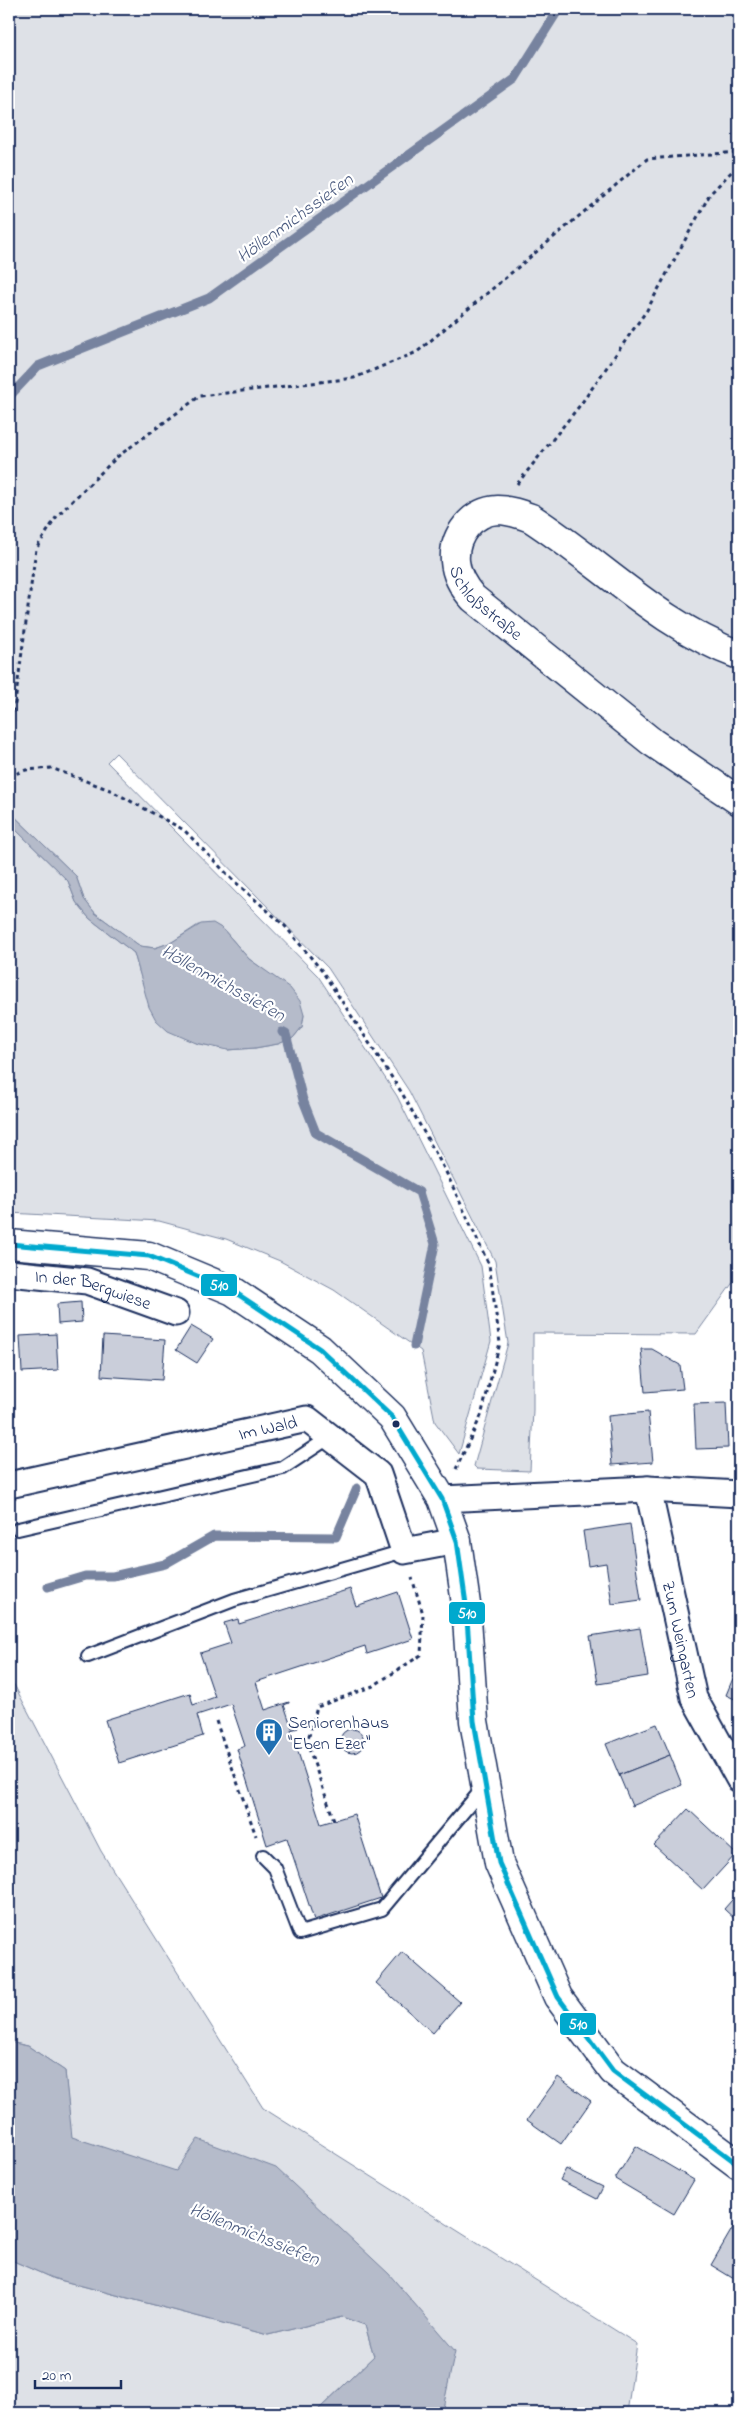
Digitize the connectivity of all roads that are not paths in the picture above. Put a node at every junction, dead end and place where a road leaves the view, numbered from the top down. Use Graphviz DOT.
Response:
graph roads {
  1 [pos="739,655"];
  2 [pos="739,801"];
  3 [pos="9,1244"];
  4 [pos="9,1273"];
  5 [pos="176,1313"];
  6 [pos="330,1436"];
  7 [pos="9,1485"];
  8 [pos="648,1489"];
  9 [pos="739,1494"];
  10 [pos="442,1499"];
  11 [pos="18,1529"];
  12 [pos="457,1541"];
  13 [pos="404,1551"];
  14 [pos="88,1656"];
  15 [pos="739,1779"];
  16 [pos="486,1785"];
  17 [pos="263,1856"];
  18 [pos="739,2165"];
  1 -- 2 [label="main road, Schloßstraße"];
  3 -- 10 [label="main road"];
  4 -- 5 [label="street, In der Bergwiese"];
  6 -- 7 [label="street, Im Wald"];
  6 -- 11 [label="lane"];
  6 -- 13 [label="street, Im Wald"];
  8 -- 9 [label="street"];
  8 -- 10 [label="street"];
  8 -- 15 [label="street, Zum Weingarten"];
  10 -- 12 [label="main road"];
  12 -- 13 [label="street"];
  12 -- 16 [label="main road"];
  13 -- 14 [label="lane"];
  16 -- 17 [label="lane"];
  16 -- 18 [label="main road"];
}
